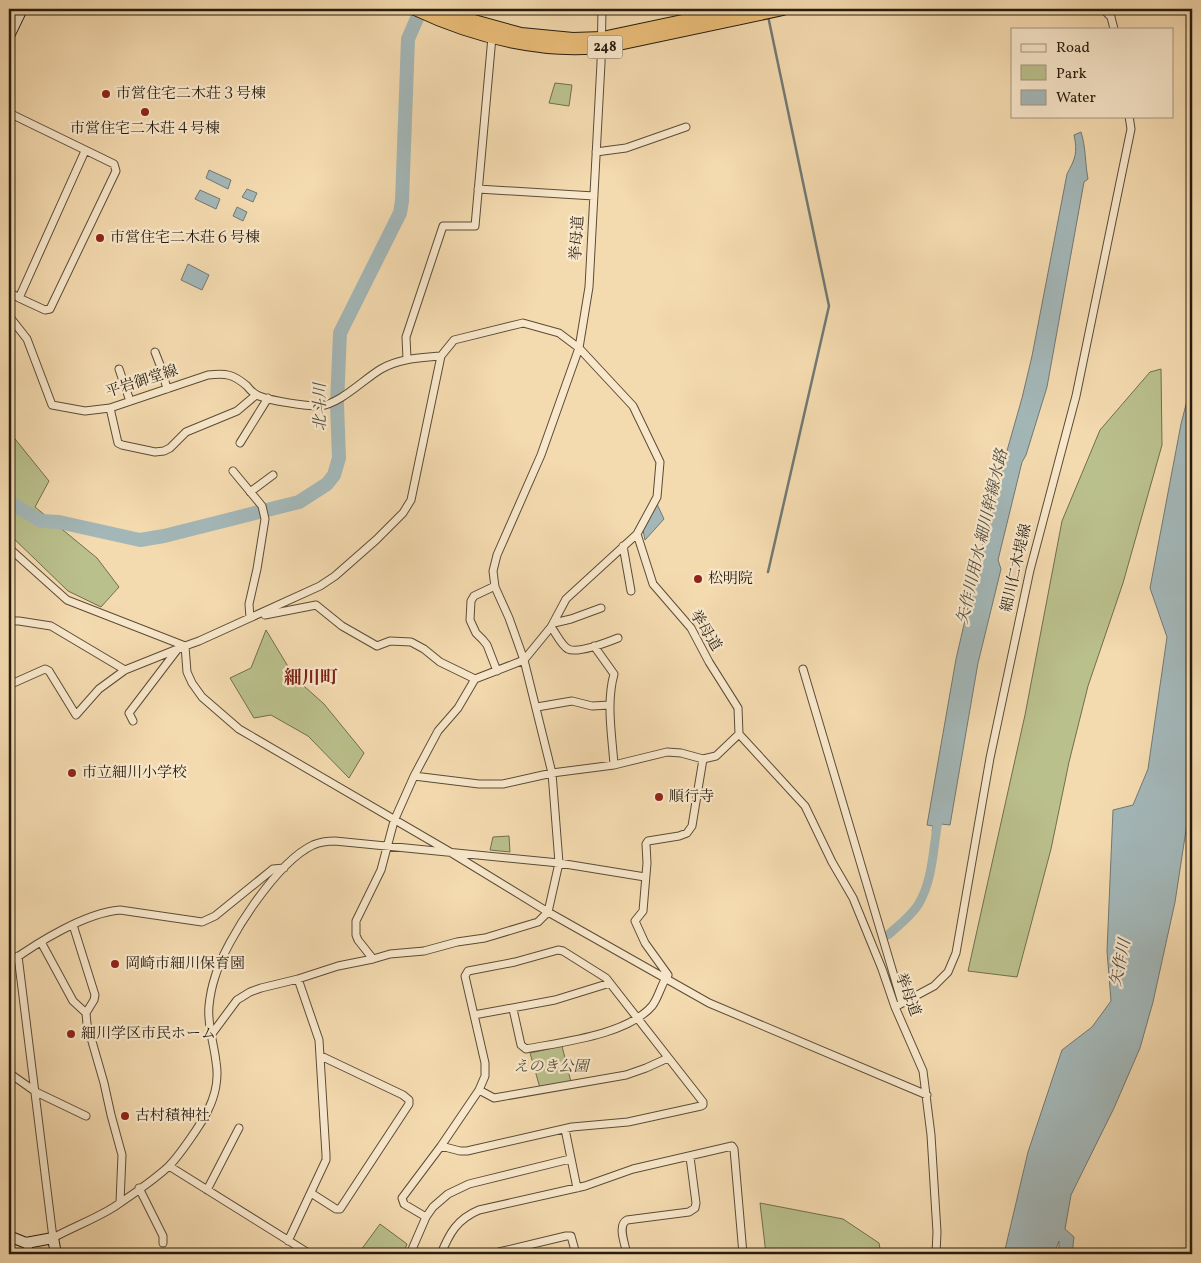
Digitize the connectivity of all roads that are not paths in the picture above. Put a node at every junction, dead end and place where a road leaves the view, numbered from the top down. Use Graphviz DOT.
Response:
graph roads {
  1 [pos="22,9"];
  2 [pos="415,9"];
  3 [pos="440,9"];
  4 [pos="602,9"];
  5 [pos="738,9"];
  6 [pos="783,9"];
  7 [pos="1103,9"];
  8 [pos="1114,28"];
  9 [pos="9,36"];
  10 [pos="492,37"];
  11 [pos="602,42"];
  12 [pos="9,113"];
  13 [pos="1129,118"];
  14 [pos="686,128"];
  15 [pos="85,151"];
  16 [pos="596,152"];
  17 [pos="478,189"];
  18 [pos="594,196"];
  19 [pos="9,292"];
  20 [pos="19,298"];
  21 [pos="9,316"];
  22 [pos="579,348"];
  23 [pos="155,352"];
  24 [pos="441,356"];
  25 [pos="407,359"];
  26 [pos="119,369"];
  27 [pos="167,389"];
  28 [pos="256,395"];
  29 [pos="268,398"];
  30 [pos="130,401"];
  31 [pos="110,408"];
  32 [pos="240,443"];
  33 [pos="233,471"];
  34 [pos="272,475"];
  35 [pos="250,492"];
  36 [pos="637,534"];
  37 [pos="623,546"];
  38 [pos="9,548"];
  39 [pos="494,586"];
  40 [pos="631,591"];
  41 [pos="601,608"];
  42 [pos="250,618"];
  43 [pos="9,621"];
  44 [pos="552,625"];
  45 [pos="618,638"];
  46 [pos="185,646"];
  47 [pos="594,646"];
  48 [pos="177,649"];
  49 [pos="524,660"];
  50 [pos="803,669"];
  51 [pos="125,670"];
  52 [pos="497,670"];
  53 [pos="476,679"];
  54 [pos="9,685"];
  55 [pos="610,705"];
  56 [pos="536,707"];
  57 [pos="133,721"];
  58 [pos="739,734"];
  59 [pos="703,759"];
  60 [pos="614,765"];
  61 [pos="552,773"];
  62 [pos="414,776"];
  63 [pos="394,821"];
  64 [pos="388,846"];
  65 [pos="450,852"];
  66 [pos="560,863"];
  67 [pos="284,868"];
  68 [pos="645,877"];
  69 [pos="548,912"];
  70 [pos="73,925"];
  71 [pos="41,942"];
  72 [pos="18,956"];
  73 [pos="373,959"];
  74 [pos="9,963"];
  75 [pos="298,979"];
  76 [pos="665,979"];
  77 [pos="610,983"];
  78 [pos="898,1005"];
  79 [pos="513,1009"];
  80 [pos="86,1013"];
  81 [pos="474,1015"];
  82 [pos="637,1018"];
  83 [pos="211,1034"];
  84 [pos="321,1056"];
  85 [pos="668,1058"];
  86 [pos="9,1073"];
  87 [pos="479,1090"];
  88 [pos="36,1092"];
  89 [pos="927,1094"];
  90 [pos="86,1116"];
  91 [pos="239,1128"];
  92 [pos="565,1129"];
  93 [pos="441,1146"];
  94 [pos="690,1157"];
  95 [pos="570,1159"];
  96 [pos="169,1166"];
  97 [pos="139,1188"];
  98 [pos="578,1188"];
  99 [pos="207,1190"];
  100 [pos="311,1193"];
  101 [pos="120,1202"];
  102 [pos="426,1217"];
  103 [pos="9,1236"];
  104 [pos="53,1238"];
  105 [pos="288,1241"];
  106 [pos="26,1243"];
  107 [pos="163,1243"];
  108 [pos="31,1254"];
  109 [pos="56,1254"];
  110 [pos="254,1254"];
  111 [pos="260,1254"];
  112 [pos="310,1254"];
  113 [pos="410,1254"];
  114 [pos="441,1254"];
  115 [pos="494,1254"];
  116 [pos="576,1254"];
  117 [pos="627,1254"];
  118 [pos="741,1254"];
  119 [pos="936,1254"];
  1 -- 9 [label="main road"];
  2 -- 10 [label="highway, 248"];
  3 -- 11 [label="highway, 248"];
  4 -- 11 [label="street, 挙母道"];
  5 -- 11 [label="highway, 248"];
  6 -- 11 [label="highway, 248"];
  7 -- 8 [label="street"];
  10 -- 11 [label="highway, 248"];
  10 -- 17 [label="street"];
  11 -- 16 [label="street, 挙母道"];
  12 -- 15 [label="street"];
  13 -- 78 [label="street, 細川仁木堤線"];
  14 -- 16 [label="street"];
  15 -- 20 [label="street"];
  15 -- 20 [label="street"];
  16 -- 18 [label="street, 挙母道"];
  17 -- 18 [label="street"];
  17 -- 25 [label="street"];
  18 -- 22 [label="street, 挙母道"];
  19 -- 20 [label="street"];
  21 -- 31 [label="street, 平岩御堂線"];
  22 -- 24 [label="street"];
  22 -- 36 [label="street"];
  22 -- 39 [label="street, 挙母道"];
  23 -- 27 [label="street"];
  24 -- 25 [label="street"];
  24 -- 42 [label="street"];
  25 -- 29 [label="street, 平岩御堂線"];
  26 -- 30 [label="street"];
  27 -- 28 [label="street, 平岩御堂線"];
  27 -- 30 [label="street, 平岩御堂線"];
  28 -- 29 [label="street, 平岩御堂線"];
  28 -- 31 [label="street"];
  29 -- 32 [label="street"];
  30 -- 31 [label="street, 平岩御堂線"];
  33 -- 35 [label="street"];
  34 -- 35 [label="street"];
  35 -- 42 [label="street"];
  36 -- 37 [label="street"];
  36 -- 58 [label="street, 挙母道"];
  37 -- 40 [label="street"];
  37 -- 44 [label="street"];
  38 -- 46 [label="street"];
  39 -- 49 [label="street"];
  39 -- 52 [label="street"];
  41 -- 44 [label="street"];
  42 -- 46 [label="street"];
  42 -- 53 [label="street"];
  43 -- 51 [label="street"];
  44 -- 47 [label="street"];
  44 -- 49 [label="street"];
  45 -- 47 [label="street"];
  46 -- 48 [label="street"];
  46 -- 63 [label="street"];
  47 -- 55 [label="street"];
  48 -- 51 [label="street"];
  48 -- 57 [label="street"];
  49 -- 52 [label="street"];
  49 -- 56 [label="street"];
  50 -- 78 [label="street"];
  51 -- 54 [label="street"];
  52 -- 53 [label="street"];
  53 -- 62 [label="street"];
  55 -- 56 [label="street"];
  55 -- 60 [label="street"];
  56 -- 61 [label="street"];
  58 -- 59 [label="street"];
  58 -- 78 [label="street, 挙母道"];
  59 -- 60 [label="street"];
  59 -- 68 [label="street"];
  60 -- 61 [label="street"];
  61 -- 62 [label="street"];
  61 -- 66 [label="street"];
  62 -- 63 [label="street"];
  63 -- 64 [label="street"];
  63 -- 65 [label="street"];
  64 -- 65 [label="street"];
  64 -- 67 [label="street"];
  64 -- 73 [label="street"];
  65 -- 66 [label="street"];
  65 -- 69 [label="street"];
  66 -- 68 [label="street"];
  66 -- 69 [label="street"];
  67 -- 70 [label="street"];
  67 -- 83 [label="street"];
  68 -- 76 [label="street"];
  69 -- 73 [label="street"];
  69 -- 76 [label="street"];
  70 -- 71 [label="street"];
  70 -- 80 [label="street"];
  71 -- 72 [label="street"];
  71 -- 80 [label="street"];
  72 -- 74 [label="street"];
  72 -- 88 [label="street"];
  73 -- 75 [label="street"];
  75 -- 83 [label="street"];
  75 -- 84 [label="street"];
  76 -- 82 [label="street"];
  76 -- 89 [label="street"];
  77 -- 79 [label="street"];
  77 -- 81 [label="street"];
  77 -- 82 [label="street"];
  78 -- 89 [label="street, 挙母道"];
  79 -- 81 [label="street"];
  79 -- 82 [label="street"];
  80 -- 101 [label="street"];
  81 -- 87 [label="street"];
  82 -- 85 [label="street"];
  83 -- 96 [label="street"];
  84 -- 100 [label="street"];
  84 -- 100 [label="street"];
  85 -- 87 [label="street"];
  85 -- 92 [label="street"];
  86 -- 88 [label="street"];
  87 -- 93 [label="street"];
  88 -- 90 [label="street"];
  88 -- 104 [label="street"];
  89 -- 119 [label="street, 挙母道"];
  91 -- 99 [label="street"];
  92 -- 93 [label="street"];
  92 -- 95 [label="street"];
  93 -- 102 [label="street"];
  94 -- 98 [label="street"];
  94 -- 117 [label="street"];
  94 -- 118 [label="street"];
  95 -- 98 [label="street"];
  95 -- 102 [label="street"];
  96 -- 97 [label="street"];
  96 -- 99 [label="street"];
  97 -- 101 [label="street"];
  97 -- 107 [label="street"];
  98 -- 114 [label="street"];
  99 -- 105 [label="street"];
  100 -- 105 [label="street"];
  101 -- 104 [label="street"];
  102 -- 113 [label="street"];
  103 -- 106 [label="main road"];
  104 -- 106 [label="main road"];
  104 -- 109 [label="main road"];
  105 -- 112 [label="street"];
  106 -- 108 [label="street"];
  110 -- 111 [label="street"];
  115 -- 116 [label="street"];
}
